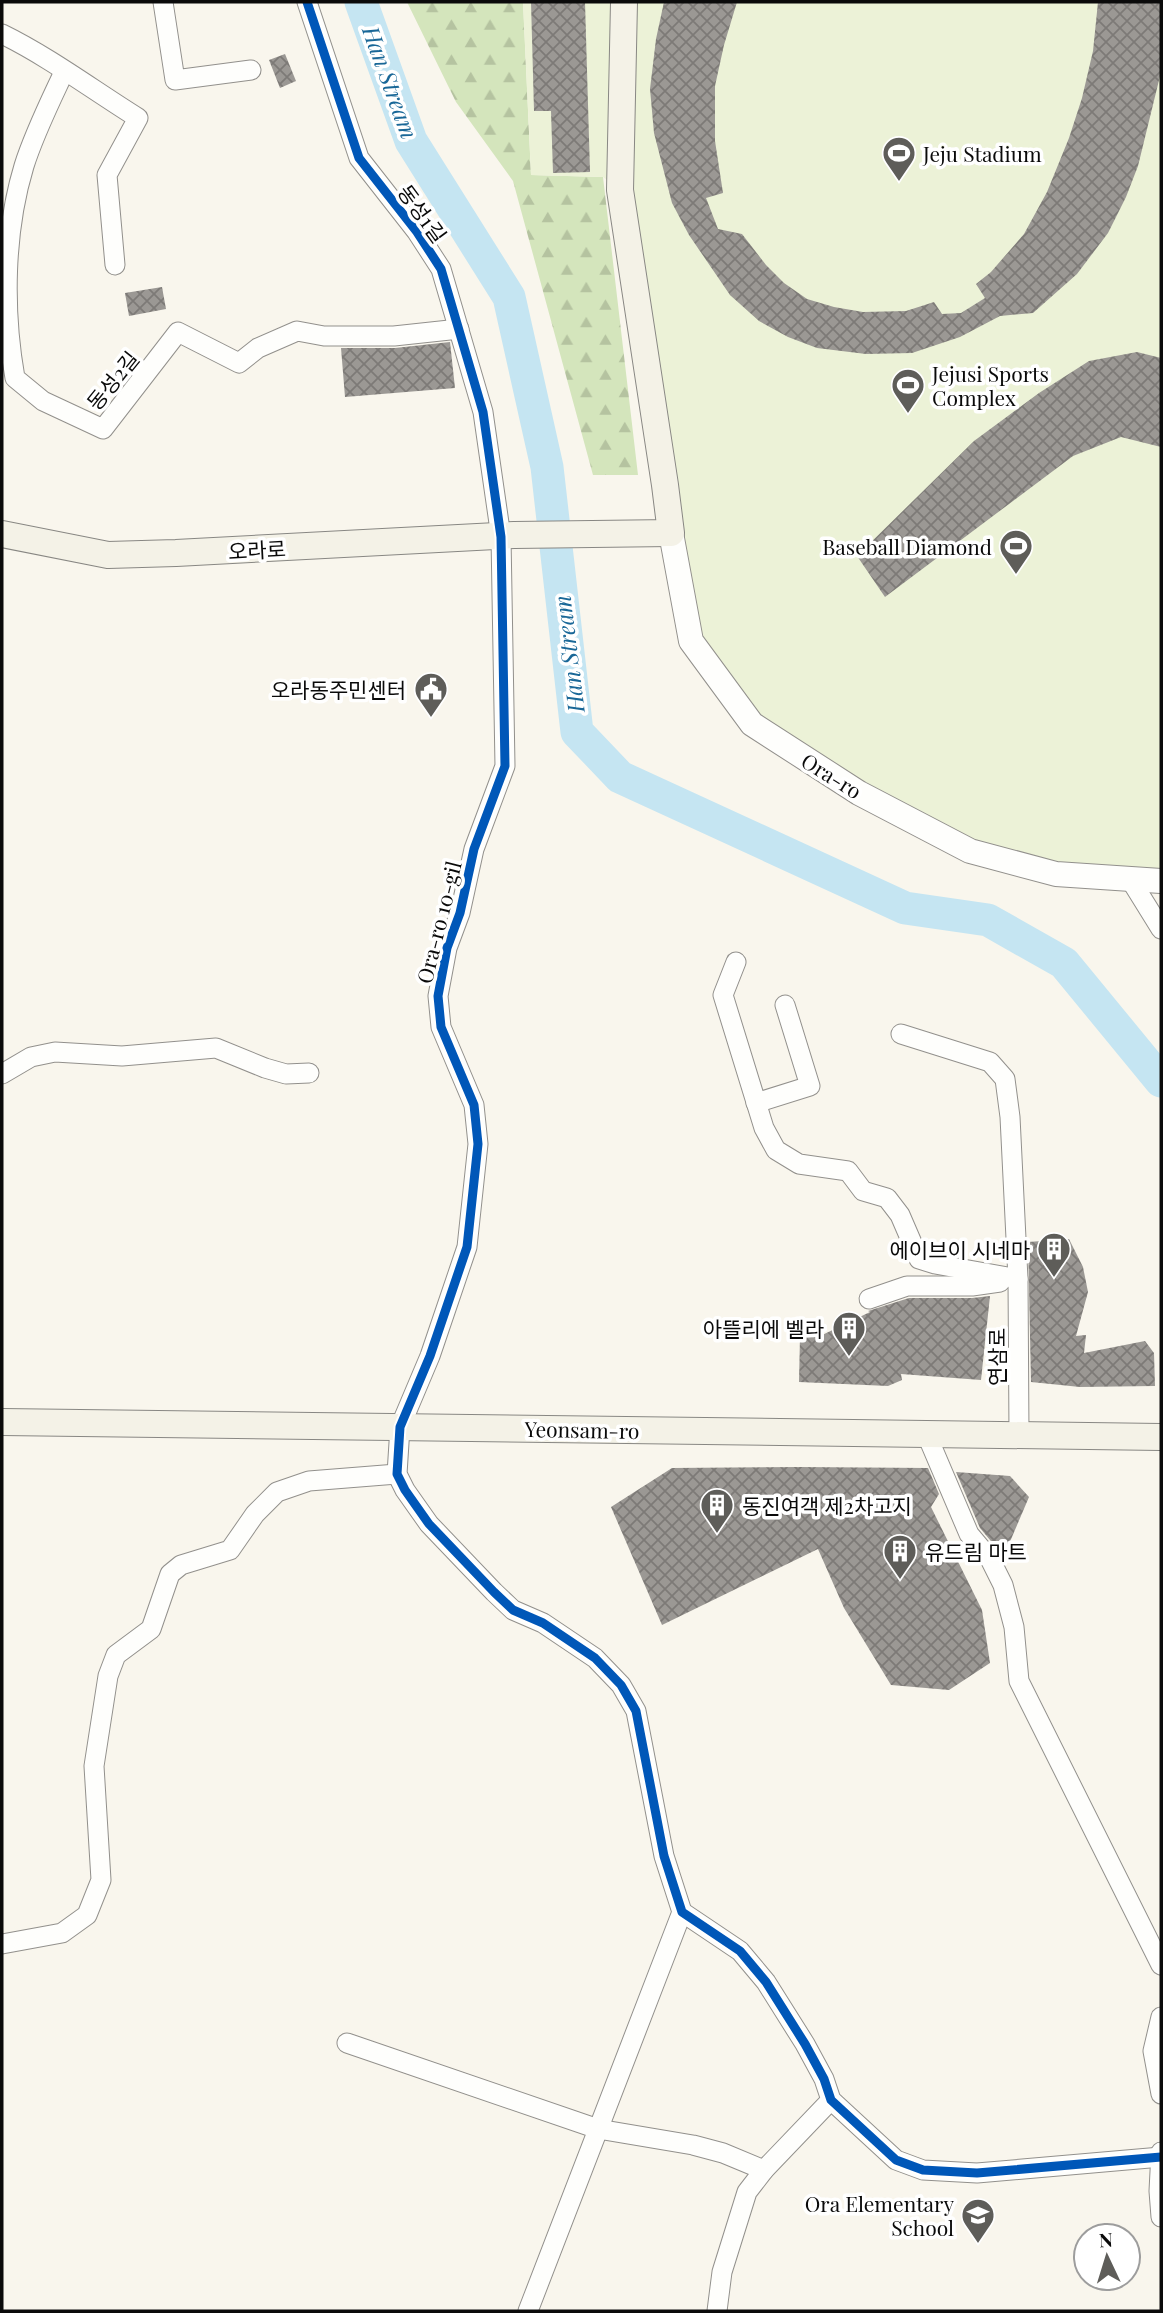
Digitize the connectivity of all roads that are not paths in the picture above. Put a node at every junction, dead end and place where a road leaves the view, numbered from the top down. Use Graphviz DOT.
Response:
graph roads {
  1 [pos="163,2"];
  2 [pos="307,2"];
  3 [pos="624,2"];
  4 [pos="2,34"];
  5 [pos="251,70"];
  6 [pos="64,72"];
  7 [pos="115,265"];
  8 [pos="459,329"];
  9 [pos="671,533"];
  10 [pos="4,536"];
  11 [pos="508,536"];
  12 [pos="1130,878"];
  13 [pos="1161,881"];
  14 [pos="1161,929"];
  15 [pos="736,962"];
  16 [pos="785,1005"];
  17 [pos="901,1034"];
  18 [pos="309,1073"];
  19 [pos="2,1074"];
  20 [pos="756,1104"];
  21 [pos="1018,1279"];
  22 [pos="869,1299"];
  23 [pos="2,1422"];
  24 [pos="400,1427"];
  25 [pos="926,1433"];
  26 [pos="1019,1435"];
  27 [pos="1161,1437"];
  28 [pos="397,1474"];
  29 [pos="682,1912"];
  30 [pos="2,1944"];
  31 [pos="1161,1965"];
  32 [pos="1161,2017"];
  33 [pos="347,2043"];
  34 [pos="1161,2094"];
  35 [pos="831,2100"];
  36 [pos="598,2129"];
  37 [pos="1161,2154"];
  38 [pos="764,2170"];
  39 [pos="1161,2217"];
  40 [pos="528,2311"];
  41 [pos="717,2311"];
  1 -- 5 [label="street"];
  2 -- 8 [label="street, 동성1길"];
  3 -- 9 [label="main road"];
  4 -- 6 [label="street"];
  6 -- 7 [label="street"];
  6 -- 8 [label="street, 동성2길"];
  8 -- 11 [label="street, 동성1길"];
  9 -- 11 [label="main road, 오라로"];
  9 -- 12 [label="street, Ora-ro"];
  10 -- 11 [label="main road, 오라로"];
  11 -- 24 [label="street, Ora-ro 10-gil"];
  12 -- 13 [label="street, Ora-ro"];
  12 -- 14 [label="street"];
  15 -- 20 [label="street"];
  16 -- 20 [label="street"];
  17 -- 21 [label="street, 연삼로"];
  18 -- 19 [label="street"];
  20 -- 21 [label="street"];
  21 -- 22 [label="street"];
  21 -- 26 [label="street, 연삼로"];
  23 -- 24 [label="main road, Yeonsam-ro"];
  24 -- 25 [label="main road, Yeonsam-ro"];
  24 -- 28 [label="street, Ora-ro 10-gil"];
  25 -- 26 [label="main road, Yeonsam-ro"];
  25 -- 31 [label="street"];
  26 -- 27 [label="main road, Yeonsam-ro"];
  28 -- 29 [label="street"];
  28 -- 30 [label="street"];
  29 -- 35 [label="street"];
  29 -- 36 [label="street"];
  32 -- 34 [label="street"];
  33 -- 36 [label="street"];
  35 -- 37 [label="street"];
  35 -- 38 [label="street"];
  36 -- 38 [label="street"];
  36 -- 40 [label="street"];
  37 -- 39 [label="street"];
  38 -- 41 [label="street"];
}
